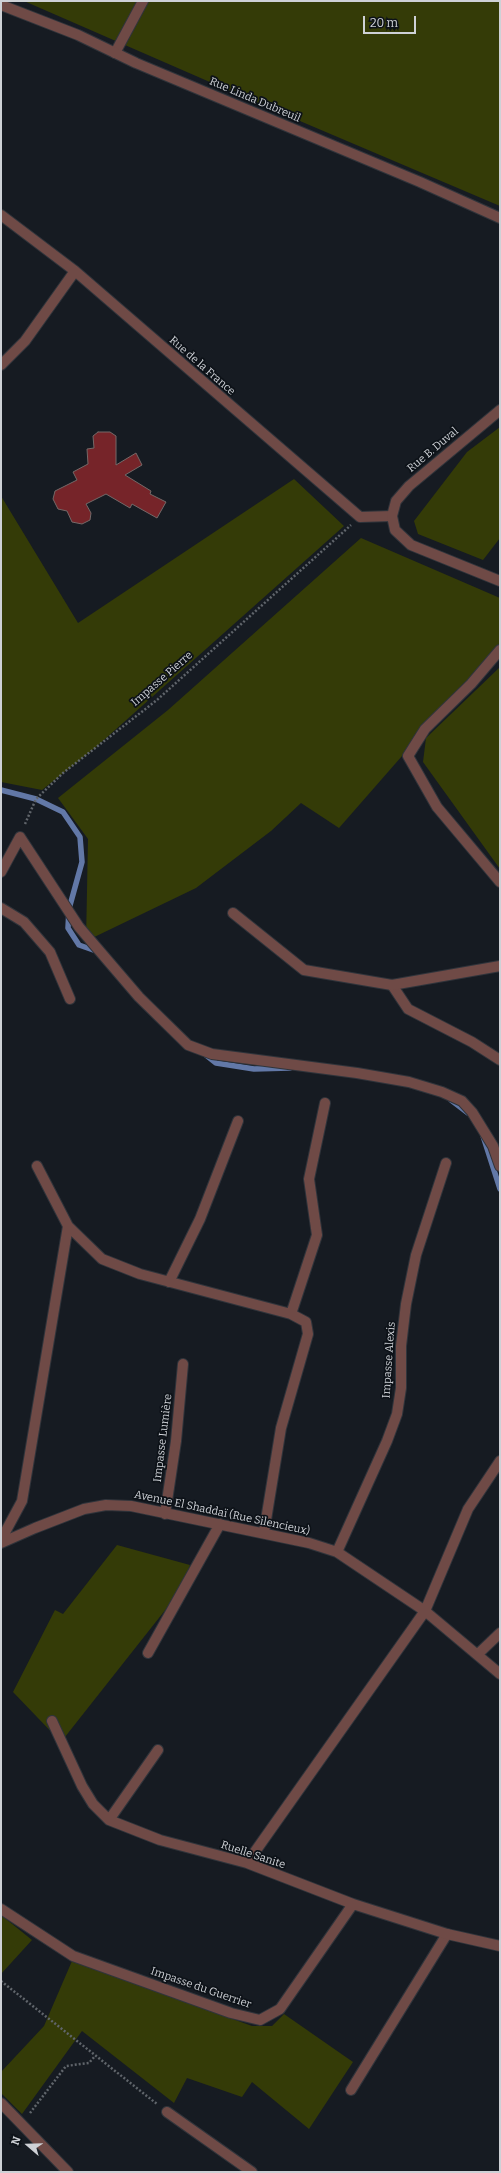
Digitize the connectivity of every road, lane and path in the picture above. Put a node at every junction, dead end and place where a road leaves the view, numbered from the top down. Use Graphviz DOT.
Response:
graph roads {
  1 [pos="144,1"];
  2 [pos="1,5"];
  3 [pos="115,53"];
  4 [pos="1,215"];
  5 [pos="500,218"];
  6 [pos="75,271"];
  7 [pos="1,365"];
  8 [pos="500,410"];
  9 [pos="392,516"];
  10 [pos="360,517"];
  11 [pos="500,581"];
  12 [pos="500,650"];
  13 [pos="20,836"];
  14 [pos="1,872"];
  15 [pos="500,882"];
  16 [pos="1,908"];
  17 [pos="233,913"];
  18 [pos="500,966"];
  19 [pos="392,985"];
  20 [pos="70,999"];
  21 [pos="500,1060"];
  22 [pos="325,1103"];
  23 [pos="238,1122"];
  24 [pos="446,1163"];
  25 [pos="37,1166"];
  26 [pos="500,1166"];
  27 [pos="68,1226"];
  28 [pos="169,1282"];
  29 [pos="291,1314"];
  30 [pos="183,1364"];
  31 [pos="500,1461"];
  32 [pos="165,1514"];
  33 [pos="220,1524"];
  34 [pos="264,1532"];
  35 [pos="1,1540"];
  36 [pos="1,1544"];
  37 [pos="337,1552"];
  38 [pos="425,1611"];
  39 [pos="500,1633"];
  40 [pos="148,1653"];
  41 [pos="478,1654"];
  42 [pos="500,1674"];
  43 [pos="52,1721"];
  44 [pos="158,1750"];
  45 [pos="109,1820"];
  46 [pos="247,1863"];
  47 [pos="353,1904"];
  48 [pos="1,1909"];
  49 [pos="447,1934"];
  50 [pos="500,1946"];
  51 [pos="1,1981"];
  52 [pos="95,2056"];
  53 [pos="351,2090"];
  54 [pos="1,2103"];
  55 [pos="167,2112"];
  56 [pos="22,2124"];
  57 [pos="68,2172"];
  58 [pos="252,2172"];
  1 -- 3 [label="street"];
  2 -- 3 [label="street, Rue Linda Dubreuil"];
  3 -- 5 [label="street, Rue Linda Dubreuil"];
  4 -- 6 [label="street, Rue de la France"];
  6 -- 7 [label="street"];
  6 -- 10 [label="street, Rue de la France"];
  8 -- 9 [label="street, Rue B. Duval"];
  9 -- 10 [label="street"];
  9 -- 11 [label="street"];
  10 -- 13 [label="path, Impasse Pierre"];
  12 -- 15 [label="street"];
  13 -- 14 [label="street"];
  13 -- 26 [label="street"];
  16 -- 20 [label="street"];
  17 -- 19 [label="street"];
  18 -- 19 [label="street"];
  19 -- 21 [label="street"];
  22 -- 29 [label="street"];
  23 -- 28 [label="street"];
  24 -- 37 [label="street, Impasse Alexis"];
  25 -- 27 [label="street"];
  27 -- 28 [label="street"];
  27 -- 35 [label="street"];
  28 -- 29 [label="street"];
  29 -- 34 [label="street"];
  30 -- 32 [label="street, Impasse Lumière"];
  31 -- 38 [label="street"];
  32 -- 33 [label="street, Avenue El Shaddaï (Rue Silencieux)"];
  32 -- 36 [label="street, Avenue El Shaddaï (Rue Silencieux)"];
  33 -- 34 [label="street, Avenue El Shaddaï (Rue Silencieux)"];
  33 -- 40 [label="street"];
  34 -- 37 [label="street, Avenue El Shaddaï (Rue Silencieux)"];
  37 -- 38 [label="street, Avenue El Shaddaï (Rue Silencieux)"];
  38 -- 41 [label="street, Avenue El Shaddaï (Rue Silencieux)"];
  38 -- 46 [label="street"];
  39 -- 41 [label="street"];
  41 -- 42 [label="street, Avenue El Shaddaï (Rue Silencieux)"];
  43 -- 45 [label="street, Ruelle Sanite"];
  44 -- 45 [label="street"];
  45 -- 46 [label="street, Ruelle Sanite"];
  46 -- 47 [label="street, Ruelle Sanite"];
  47 -- 48 [label="street, Impasse du Guerrier"];
  47 -- 49 [label="street, Ruelle Sanite"];
  49 -- 50 [label="street, Ruelle Sanite"];
  49 -- 53 [label="street"];
  51 -- 52 [label="path"];
  52 -- 55 [label="path"];
  52 -- 56 [label="path"];
  54 -- 56 [label="street"];
  55 -- 58 [label="street"];
  56 -- 57 [label="street"];
}
